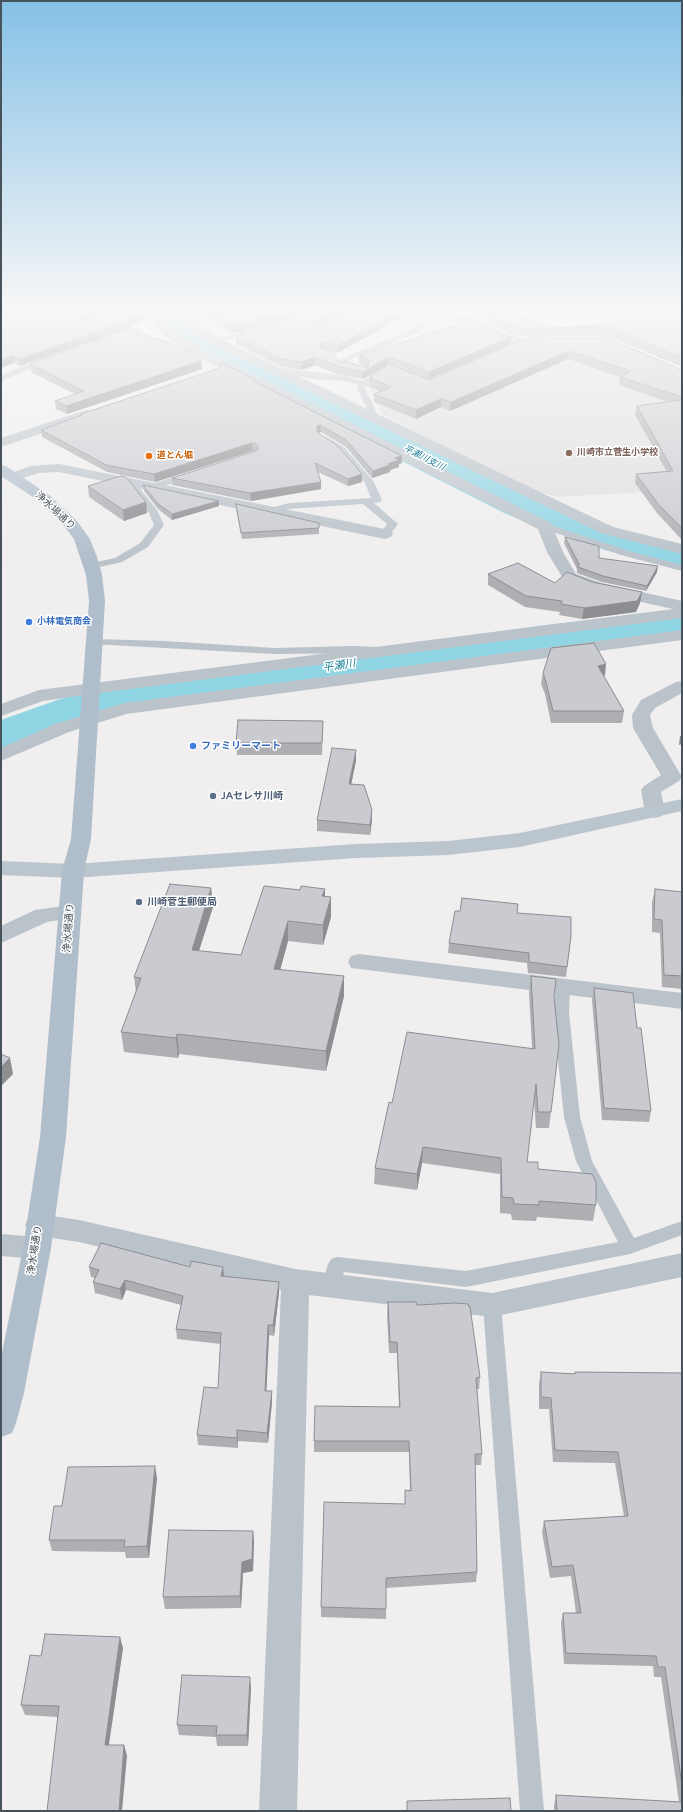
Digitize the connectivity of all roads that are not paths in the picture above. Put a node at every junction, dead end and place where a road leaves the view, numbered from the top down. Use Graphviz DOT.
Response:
graph roads {
  1 [pos="287,397"];
  2 [pos="329,397"];
  3 [pos="365,397"];
  4 [pos="97,411"];
  5 [pos="376,420"];
  6 [pos="321,436"];
  7 [pos="1,443"];
  8 [pos="7,473"];
  9 [pos="195,473"];
  10 [pos="130,482"];
  11 [pos="152,487"];
  12 [pos="366,501"];
  13 [pos="553,504"];
  14 [pos="270,512"];
  15 [pos="545,526"];
  16 [pos="385,534"];
  17 [pos="682,549"];
  18 [pos="91,566"];
  19 [pos="682,568"];
  20 [pos="682,606"];
  21 [pos="682,612"];
  22 [pos="682,635"];
  23 [pos="95,642"];
  24 [pos="380,650"];
  25 [pos="390,674"];
  26 [pos="682,686"];
  27 [pos="92,688"];
  28 [pos="1,710"];
  29 [pos="89,721"];
  30 [pos="1,755"];
  31 [pos="682,805"];
  32 [pos="654,812"];
  33 [pos="1,868"];
  34 [pos="74,871"];
  35 [pos="70,912"];
  36 [pos="1,935"];
  37 [pos="359,962"];
  38 [pos="563,986"];
  39 [pos="682,1001"];
  40 [pos="682,1228"];
  41 [pos="38,1236"];
  42 [pos="1,1245"];
  43 [pos="630,1247"];
  44 [pos="682,1266"];
  45 [pos="294,1281"];
  46 [pos="331,1286"];
  47 [pos="492,1305"];
  48 [pos="1,1423"];
  49 [pos="278,1811"];
  50 [pos="532,1811"];
  1 -- 15 [label="street"];
  2 -- 5 [label="street"];
  3 -- 5 [label="lane"];
  4 -- 7 [label="street"];
  5 -- 13 [label="street"];
  6 -- 12 [label="lane"];
  8 -- 10 [label="street"];
  8 -- 18 [label="main road, 浄水場通り"];
  9 -- 11 [label="lane"];
  10 -- 11 [label="street"];
  10 -- 18 [label="lane"];
  11 -- 14 [label="street"];
  12 -- 14 [label="lane"];
  12 -- 16 [label="lane"];
  13 -- 15 [label="street"];
  13 -- 17 [label="street"];
  14 -- 16 [label="street"];
  15 -- 19 [label="lane"];
  15 -- 20 [label="street"];
  18 -- 23 [label="main road, 浄水場通り"];
  21 -- 24 [label="street"];
  22 -- 25 [label="street"];
  23 -- 24 [label="lane"];
  23 -- 27 [label="main road, 浄水場通り"];
  24 -- 25 [label="street"];
  24 -- 27 [label="street"];
  25 -- 29 [label="street"];
  26 -- 32 [label="street"];
  27 -- 28 [label="street"];
  27 -- 29 [label="main road, 浄水場通り"];
  29 -- 30 [label="street"];
  29 -- 34 [label="main road, 浄水場通り"];
  31 -- 32 [label="street"];
  32 -- 34 [label="street"];
  33 -- 34 [label="street"];
  34 -- 35 [label="main road, 浄水場通り"];
  35 -- 36 [label="street"];
  35 -- 41 [label="main road, 浄水場通り"];
  37 -- 38 [label="street"];
  38 -- 39 [label="street"];
  38 -- 43 [label="lane"];
  40 -- 43 [label="lane"];
  41 -- 42 [label="street"];
  41 -- 45 [label="street"];
  41 -- 48 [label="main road, 浄水場通り"];
  43 -- 46 [label="lane"];
  44 -- 47 [label="street"];
  45 -- 46 [label="street"];
  45 -- 49 [label="street"];
  46 -- 47 [label="street"];
  47 -- 50 [label="lane"];
}
